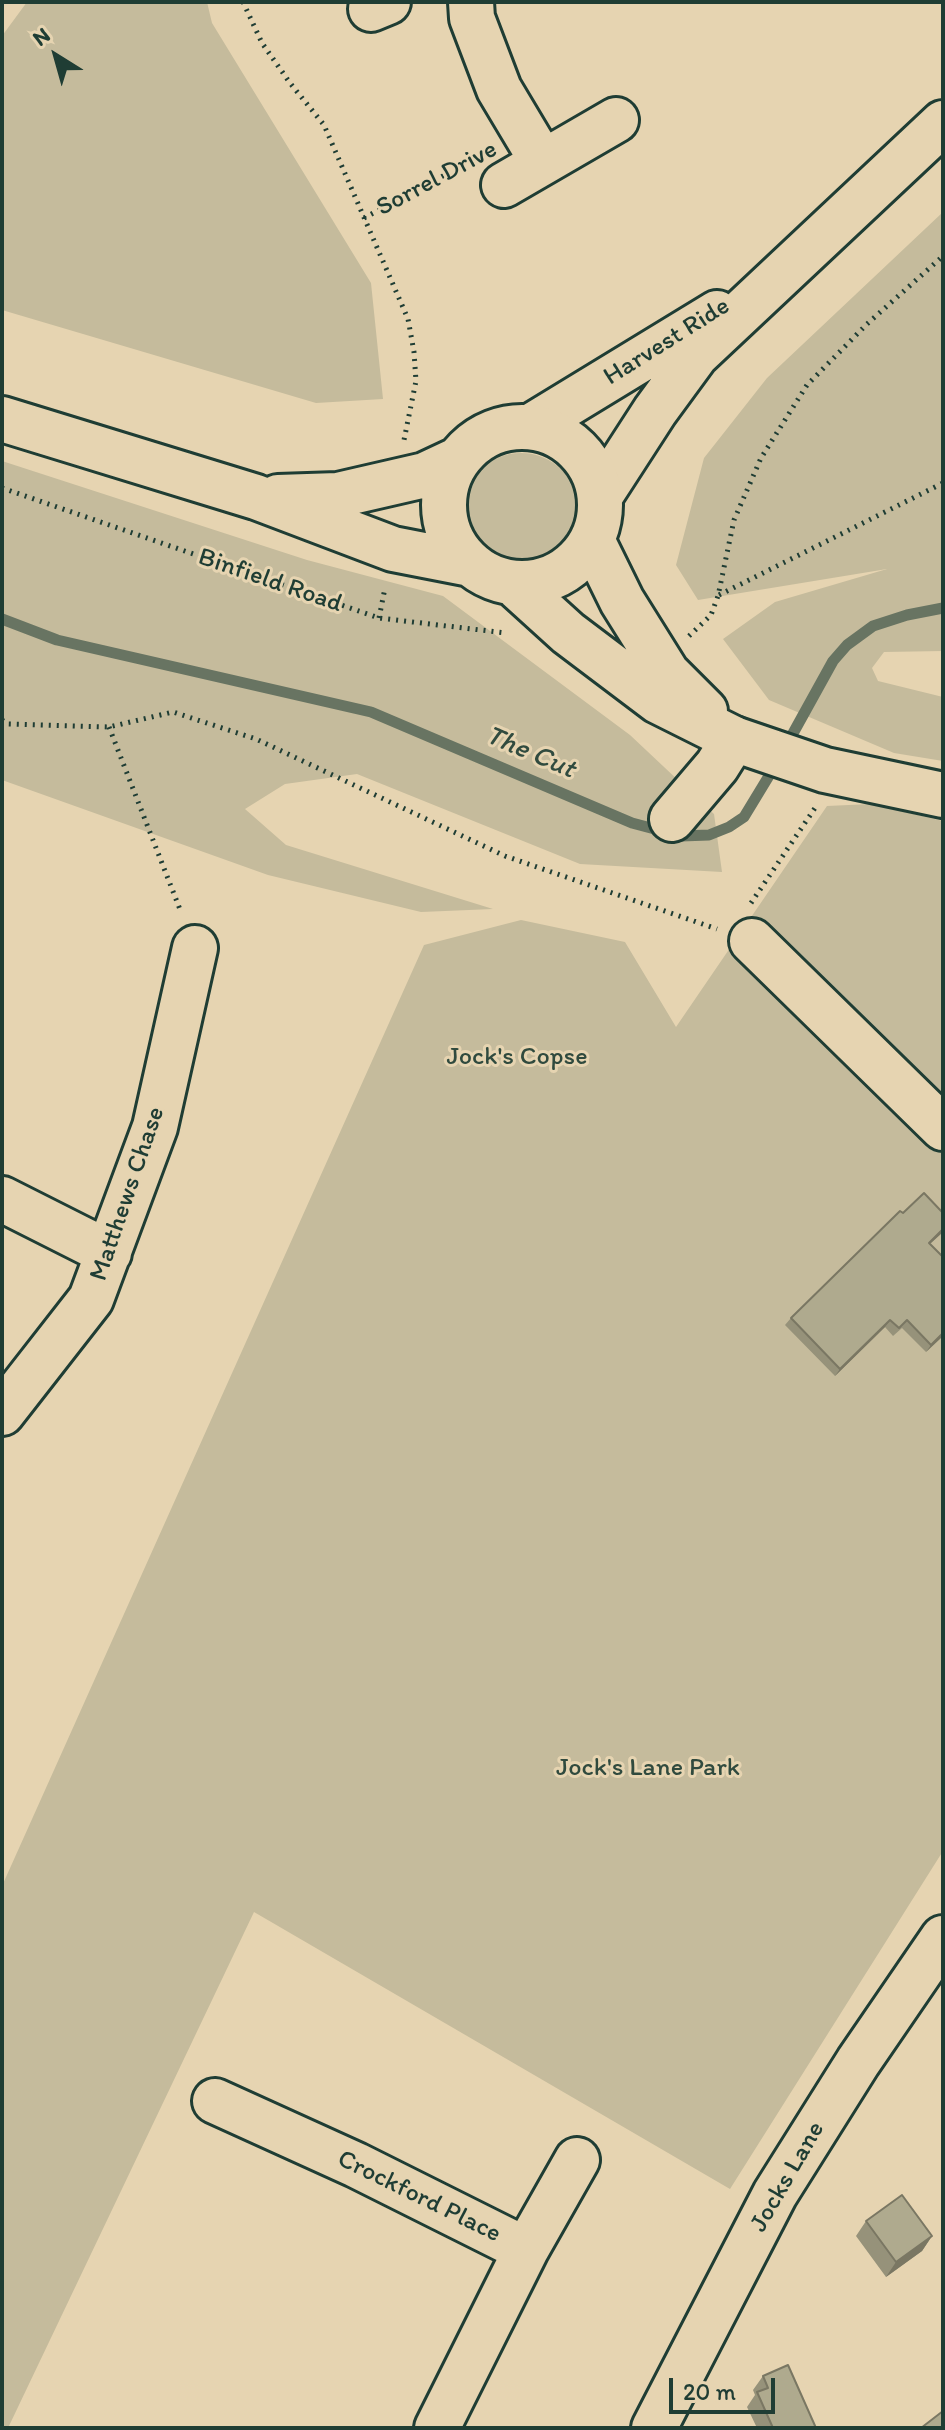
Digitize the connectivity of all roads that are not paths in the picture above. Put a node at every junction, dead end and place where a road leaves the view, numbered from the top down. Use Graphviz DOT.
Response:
graph roads {
  1 [pos="471,2"];
  2 [pos="616,120"];
  3 [pos="943,123"];
  4 [pos="542,161"];
  5 [pos="493,170"];
  6 [pos="801,254"];
  7 [pos="2,419"];
  8 [pos="530,427"];
  9 [pos="457,460"];
  10 [pos="600,496"];
  11 [pos="256,497"];
  12 [pos="592,540"];
  13 [pos="470,564"];
  14 [pos="514,584"];
  15 [pos="734,739"];
  16 [pos="943,795"];
  17 [pos="672,819"];
  18 [pos="752,941"];
  19 [pos="195,948"];
  20 [pos="943,1128"];
  21 [pos="2,1199"];
  22 [pos="109,1253"];
  23 [pos="2,1413"];
  24 [pos="943,1938"];
  25 [pos="215,2101"];
  26 [pos="577,2160"];
  27 [pos="526,2250"];
  28 [pos="437,2428"];
  29 [pos="654,2428"];
  1 -- 4 [label="street, Sorrel Drive"];
  2 -- 4 [label="street, Sorrel Drive"];
  3 -- 6 [label="street, Harvest Ride"];
  4 -- 5 [label="street, Sorrel Drive"];
  6 -- 8 [label="street, Harvest Ride"];
  6 -- 10 [label="street, Harvest Ride"];
  7 -- 11 [label="street"];
  8 -- 9 [label="street"];
  8 -- 10 [label="street"];
  9 -- 11 [label="street"];
  9 -- 13 [label="street"];
  10 -- 12 [label="street"];
  11 -- 13 [label="street"];
  12 -- 14 [label="street"];
  12 -- 15 [label="street"];
  13 -- 14 [label="street"];
  14 -- 15 [label="street"];
  15 -- 16 [label="street"];
  15 -- 17 [label="street"];
  18 -- 20 [label="street"];
  19 -- 22 [label="street, Matthews Chase"];
  21 -- 22 [label="street"];
  22 -- 23 [label="street, Matthews Chase"];
  24 -- 29 [label="street, Jocks Lane"];
  25 -- 27 [label="street, Crockford Place"];
  26 -- 27 [label="street"];
  27 -- 28 [label="street, Crockford Place"];
}
